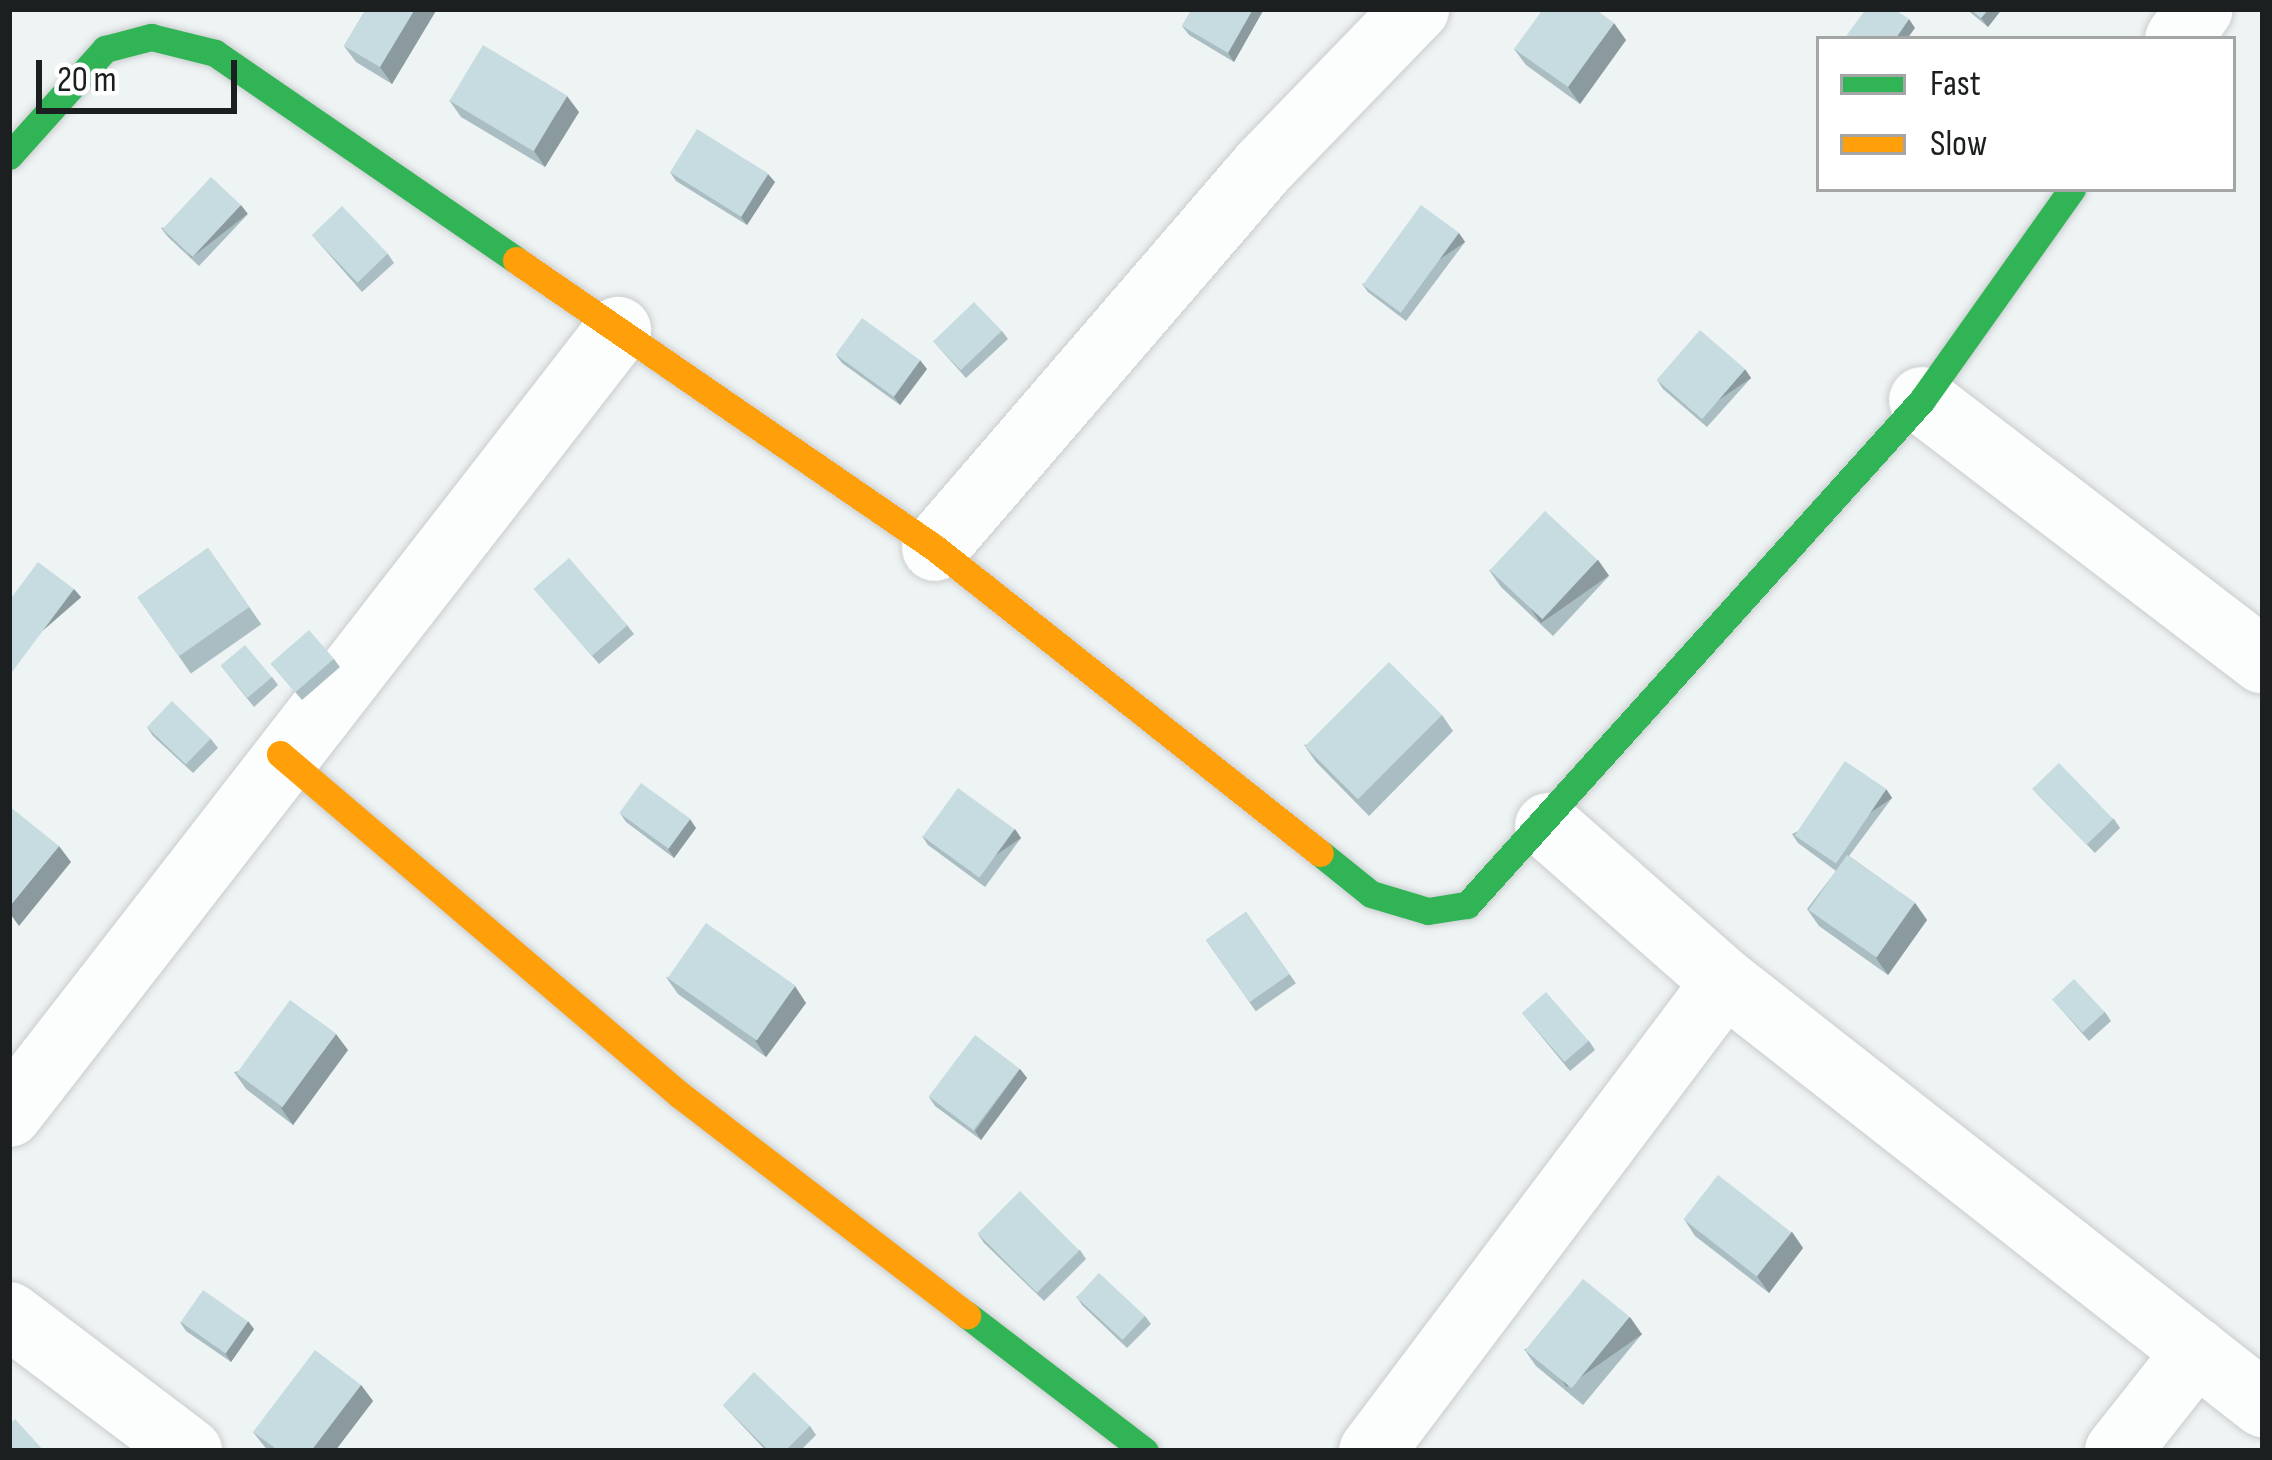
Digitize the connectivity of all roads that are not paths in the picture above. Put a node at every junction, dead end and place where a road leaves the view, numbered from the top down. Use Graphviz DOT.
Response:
graph roads {
  1 [pos="1416,9"];
  2 [pos="2200,9"];
  3 [pos="2180,36"];
  4 [pos="9,156"];
  5 [pos="2070,192"];
  6 [pos="618,330"];
  7 [pos="1922,400"];
  8 [pos="934,548"];
  9 [pos="2263,661"];
  10 [pos="280,754"];
  11 [pos="1548,826"];
  12 [pos="1725,982"];
  13 [pos="9,1114"];
  14 [pos="9,1315"];
  15 [pos="2197,1351"];
  16 [pos="2263,1403"];
  17 [pos="189,1451"];
  18 [pos="1145,1451"];
  19 [pos="1372,1451"];
  20 [pos="2118,1451"];
  1 -- 8 [label="street"];
  2 -- 3 [label="street"];
  4 -- 6 [label="street"];
  5 -- 7 [label="street"];
  6 -- 8 [label="street"];
  6 -- 10 [label="street"];
  7 -- 9 [label="street"];
  7 -- 11 [label="street"];
  8 -- 11 [label="street"];
  10 -- 13 [label="street"];
  10 -- 18 [label="street"];
  11 -- 12 [label="street"];
  12 -- 15 [label="street"];
  12 -- 19 [label="street"];
  14 -- 17 [label="street"];
  15 -- 16 [label="street"];
  15 -- 20 [label="street"];
}
